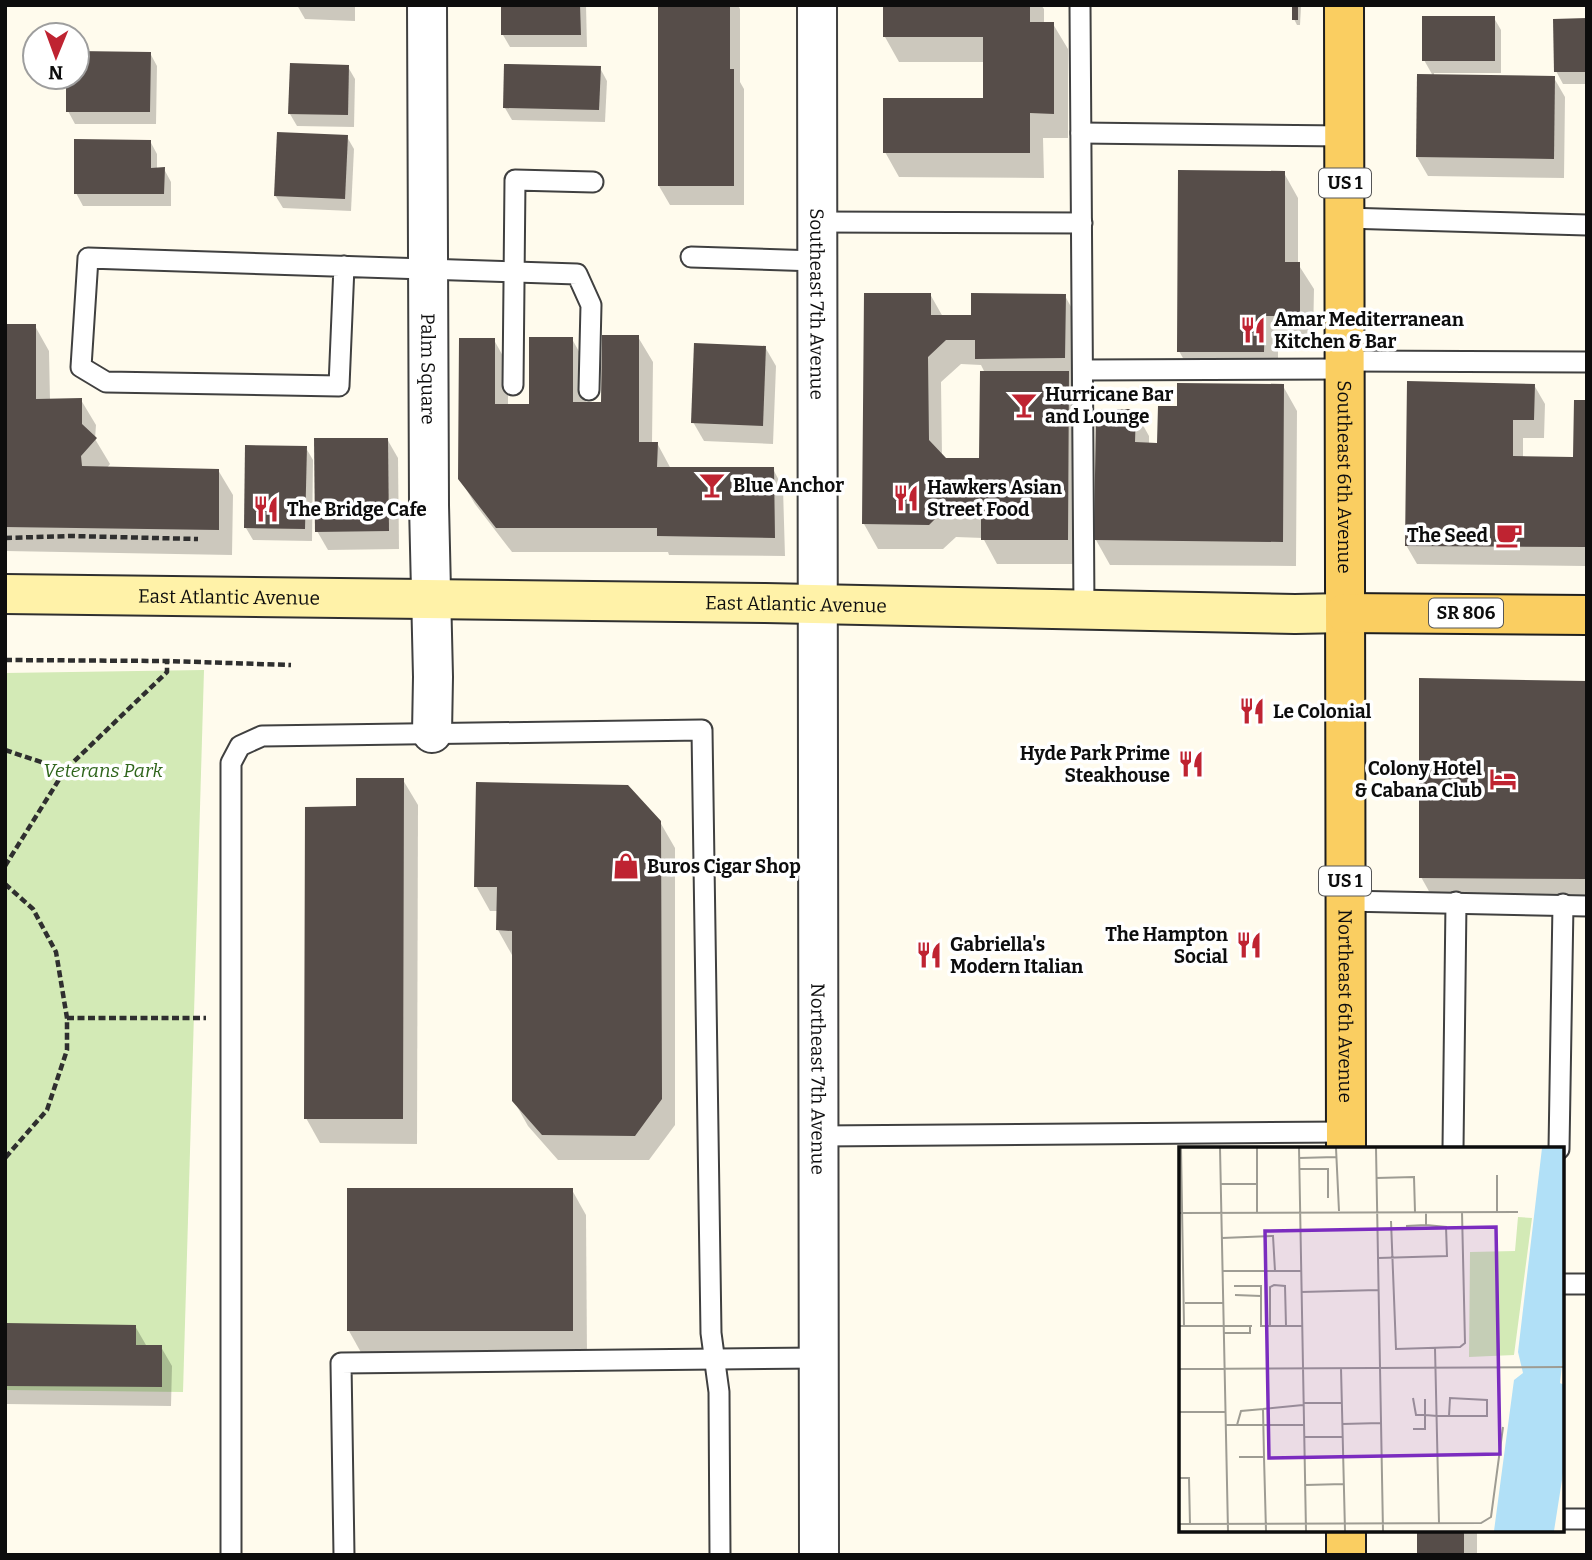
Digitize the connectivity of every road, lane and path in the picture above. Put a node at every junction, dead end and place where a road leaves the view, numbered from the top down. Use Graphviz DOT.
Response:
graph roads {
  1 [pos="427,5"];
  2 [pos="817,5"];
  3 [pos="1080,5"];
  4 [pos="1344,5"];
  5 [pos="1081,133"];
  6 [pos="1345,136"];
  7 [pos="593,182"];
  8 [pos="1345,218"];
  9 [pos="817,222"];
  10 [pos="1082,223"];
  11 [pos="1587,225"];
  12 [pos="691,257"];
  13 [pos="817,261"];
  14 [pos="344,266"];
  15 [pos="428,269"];
  16 [pos="515,271"];
  17 [pos="1587,362"];
  18 [pos="1345,365"];
  19 [pos="1083,370"];
  20 [pos="513,385"];
  21 [pos="589,390"];
  22 [pos="5,538"];
  23 [pos="198,539"];
  24 [pos="5,594"];
  25 [pos="431,598"];
  26 [pos="818,605"];
  27 [pos="1084,610"];
  28 [pos="1345,612"];
  29 [pos="1587,615"];
  30 [pos="5,660"];
  31 [pos="167,661"];
  32 [pos="291,664"];
  33 [pos="432,733"];
  34 [pos="5,750"];
  35 [pos="65,770"];
  36 [pos="5,866"];
  37 [pos="5,884"];
  38 [pos="1345,901"];
  39 [pos="1457,902"];
  40 [pos="1563,904"];
  41 [pos="1587,906"];
  42 [pos="66,1018"];
  43 [pos="231,1018"];
  44 [pos="819,1136"];
  45 [pos="1346,1140"];
  46 [pos="1453,1147"];
  47 [pos="1559,1147"];
  48 [pos="5,1158"];
  49 [pos="1564,1284"];
  50 [pos="1587,1284"];
  51 [pos="819,1358"];
  52 [pos="715,1359"];
  53 [pos="1587,1519"];
  54 [pos="1564,1520"];
  55 [pos="1346,1532"];
  56 [pos="231,1555"];
  57 [pos="344,1555"];
  58 [pos="720,1555"];
  59 [pos="819,1555"];
  60 [pos="1346,1555"];
  1 -- 15 [label="street, Palm Square"];
  2 -- 9 [label="street, Southeast 7th Avenue"];
  3 -- 5 [label="lane"];
  4 -- 6 [label="main road, Southeast 6th Avenue / US 1"];
  5 -- 6 [label="lane"];
  5 -- 10 [label="lane"];
  6 -- 8 [label="main road, Southeast 6th Avenue / US 1"];
  7 -- 16 [label="lane"];
  8 -- 11 [label="lane"];
  8 -- 18 [label="main road, Southeast 6th Avenue / US 1"];
  9 -- 10 [label="lane"];
  9 -- 13 [label="street, Southeast 7th Avenue"];
  10 -- 19 [label="lane"];
  12 -- 13 [label="lane"];
  13 -- 26 [label="street, Southeast 7th Avenue"];
  14 -- 14 [label="lane"];
  14 -- 15 [label="lane"];
  15 -- 16 [label="lane"];
  15 -- 25 [label="street, Palm Square"];
  16 -- 20 [label="lane"];
  16 -- 21 [label="lane"];
  17 -- 18 [label="lane"];
  18 -- 19 [label="lane"];
  18 -- 28 [label="main road, Southeast 6th Avenue / US 1"];
  19 -- 27 [label="lane"];
  22 -- 23 [label="path"];
  24 -- 25 [label="main road, East Atlantic Avenue / SR 806"];
  25 -- 26 [label="main road, East Atlantic Avenue / SR 806"];
  25 -- 33 [label="street, Palm Square"];
  26 -- 27 [label="main road, East Atlantic Avenue / SR 806"];
  26 -- 44 [label="street, Northeast 7th Avenue"];
  27 -- 28 [label="main road, East Atlantic Avenue / SR 806"];
  28 -- 29 [label="main road, East Atlantic Avenue / SR 806"];
  28 -- 38 [label="main road, Northeast 6th Avenue / US 1"];
  30 -- 31 [label="path"];
  31 -- 32 [label="path"];
  31 -- 35 [label="path"];
  33 -- 43 [label="lane"];
  33 -- 52 [label="lane"];
  34 -- 35 [label="path"];
  35 -- 36 [label="path"];
  37 -- 42 [label="path"];
  38 -- 39 [label="lane"];
  38 -- 45 [label="main road, Northeast 6th Avenue / US 1"];
  39 -- 40 [label="lane"];
  39 -- 46 [label="lane"];
  40 -- 41 [label="lane"];
  40 -- 47 [label="lane"];
  42 -- 43 [label="path"];
  42 -- 48 [label="path"];
  43 -- 56 [label="lane"];
  44 -- 45 [label="lane"];
  44 -- 51 [label="street, Northeast 7th Avenue"];
  49 -- 50 [label="lane"];
  51 -- 52 [label="lane"];
  51 -- 59 [label="street, Northeast 7th Avenue"];
  52 -- 57 [label="lane"];
  52 -- 58 [label="lane"];
  53 -- 54 [label="lane"];
  55 -- 60 [label="main road"];
}
